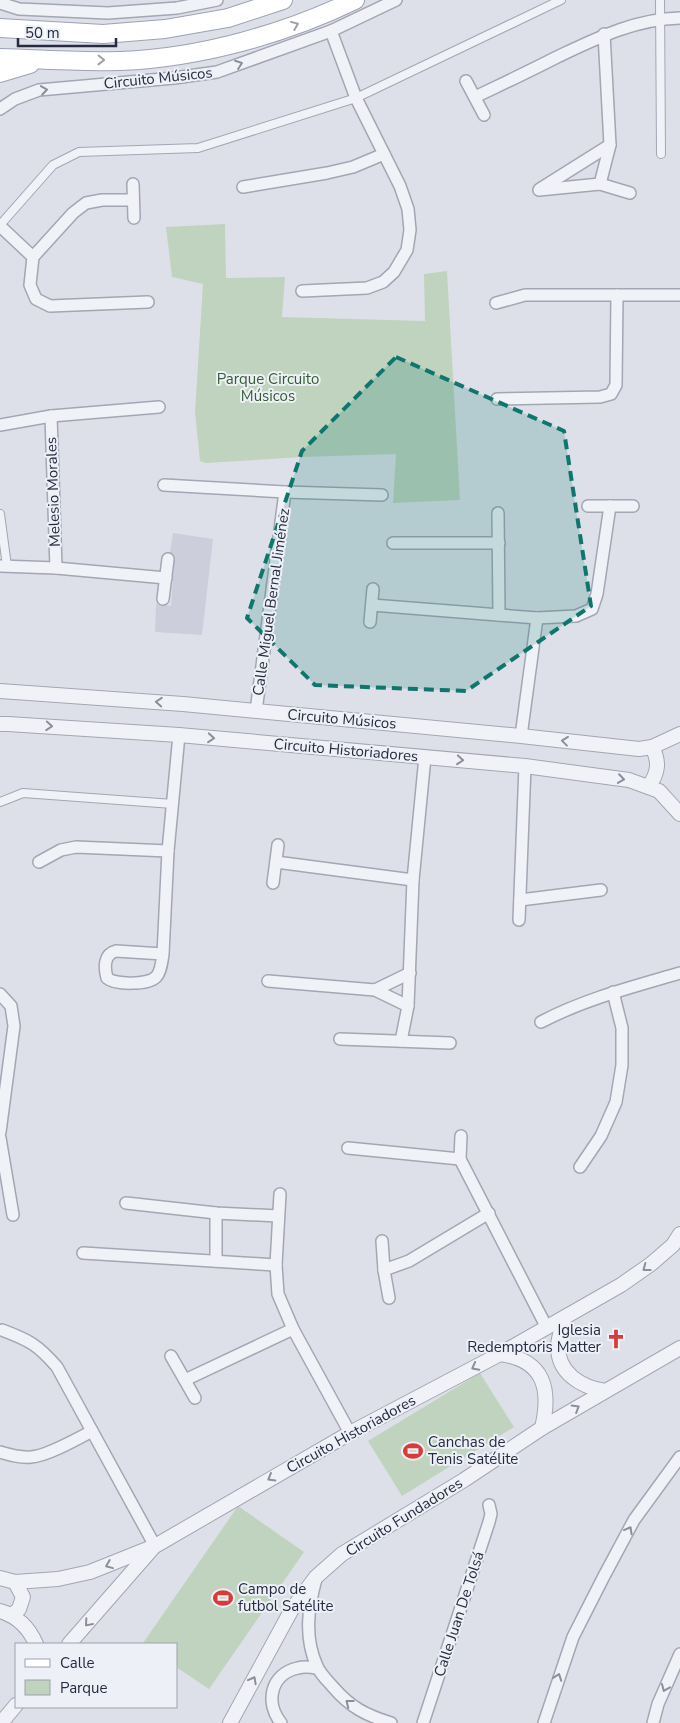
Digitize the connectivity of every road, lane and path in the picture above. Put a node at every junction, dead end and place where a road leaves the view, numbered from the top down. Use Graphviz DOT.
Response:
graph roads {
  1 [pos="217,0"];
  2 [pos="283,0"];
  3 [pos="355,0"];
  4 [pos="396,0"];
  5 [pos="561,0"];
  6 [pos="660,0"];
  7 [pos="0,3"];
  8 [pos="173,4"];
  9 [pos="662,18"];
  10 [pos="680,18"];
  11 [pos="2,28"];
  12 [pos="331,31"];
  13 [pos="604,34"];
  14 [pos="0,58"];
  15 [pos="50,59"];
  16 [pos="0,73"];
  17 [pos="466,81"];
  18 [pos="475,97"];
  19 [pos="356,98"];
  20 [pos="0,109"];
  21 [pos="484,115"];
  22 [pos="610,144"];
  23 [pos="384,154"];
  24 [pos="661,154"];
  25 [pos="133,184"];
  26 [pos="600,184"];
  27 [pos="243,187"];
  28 [pos="630,193"];
  29 [pos="133,200"];
  30 [pos="134,218"];
  31 [pos="0,226"];
  32 [pos="33,257"];
  33 [pos="302,291"];
  34 [pos="618,294"];
  35 [pos="680,295"];
  36 [pos="148,302"];
  37 [pos="496,303"];
  38 [pos="497,399"];
  39 [pos="160,407"];
  40 [pos="51,416"];
  41 [pos="0,425"];
  42 [pos="164,486"];
  43 [pos="285,492"];
  44 [pos="382,495"];
  45 [pos="588,506"];
  46 [pos="610,506"];
  47 [pos="633,506"];
  48 [pos="498,513"];
  49 [pos="0,514"];
  50 [pos="499,542"];
  51 [pos="394,543"];
  52 [pos="168,558"];
  53 [pos="3,566"];
  54 [pos="56,568"];
  55 [pos="166,578"];
  56 [pos="373,590"];
  57 [pos="163,599"];
  58 [pos="372,604"];
  59 [pos="499,615"];
  60 [pos="537,618"];
  61 [pos="370,622"];
  62 [pos="0,691"];
  63 [pos="256,711"];
  64 [pos="0,724"];
  65 [pos="680,734"];
  66 [pos="179,735"];
  67 [pos="521,736"];
  68 [pos="652,747"];
  69 [pos="426,757"];
  70 [pos="524,766"];
  71 [pos="649,786"];
  72 [pos="0,802"];
  73 [pos="173,804"];
  74 [pos="680,814"];
  75 [pos="278,845"];
  76 [pos="168,851"];
  77 [pos="39,862"];
  78 [pos="276,862"];
  79 [pos="413,880"];
  80 [pos="272,883"];
  81 [pos="601,890"];
  82 [pos="520,900"];
  83 [pos="519,920"];
  84 [pos="163,954"];
  85 [pos="410,973"];
  86 [pos="680,973"];
  87 [pos="268,981"];
  88 [pos="375,990"];
  89 [pos="613,992"];
  90 [pos="0,994"];
  91 [pos="408,1006"];
  92 [pos="541,1022"];
  93 [pos="340,1039"];
  94 [pos="401,1041"];
  95 [pos="450,1043"];
  96 [pos="0,1132"];
  97 [pos="461,1136"];
  98 [pos="0,1138"];
  99 [pos="348,1148"];
  100 [pos="460,1159"];
  101 [pos="580,1166"];
  102 [pos="280,1194"];
  103 [pos="126,1202"];
  104 [pos="216,1213"];
  105 [pos="489,1214"];
  106 [pos="13,1215"];
  107 [pos="278,1216"];
  108 [pos="680,1234"];
  109 [pos="382,1241"];
  110 [pos="83,1253"];
  111 [pos="216,1262"];
  112 [pos="276,1265"];
  113 [pos="384,1270"];
  114 [pos="388,1298"];
  115 [pos="564,1318"];
  116 [pos="547,1328"];
  117 [pos="293,1329"];
  118 [pos="2,1330"];
  119 [pos="680,1348"];
  120 [pos="500,1354"];
  121 [pos="171,1356"];
  122 [pos="185,1380"];
  123 [pos="605,1391"];
  124 [pos="195,1398"];
  125 [pos="542,1428"];
  126 [pos="92,1431"];
  127 [pos="350,1433"];
  128 [pos="0,1452"];
  129 [pos="680,1457"];
  130 [pos="489,1505"];
  131 [pos="155,1546"];
  132 [pos="0,1578"];
  133 [pos="316,1578"];
  134 [pos="15,1582"];
  135 [pos="6,1613"];
  136 [pos="36,1643"];
  137 [pos="70,1643"];
  138 [pos="680,1654"];
  139 [pos="317,1668"];
  140 [pos="15,1706"];
  141 [pos="1,1723"];
  142 [pos="230,1723"];
  143 [pos="281,1723"];
  144 [pos="391,1723"];
  145 [pos="423,1723"];
  146 [pos="544,1723"];
  147 [pos="653,1723"];
  1 -- 8 [label="street"];
  2 -- 11 [label="main road"];
  15 -- 3 [label="main road, one-way"];
  4 -- 12 [label="street, Circuito Músicos"];
  5 -- 19 [label="street"];
  6 -- 9 [label="street"];
  7 -- 8 [label="street"];
  9 -- 10 [label="street"];
  9 -- 13 [label="street"];
  9 -- 24 [label="street"];
  12 -- 19 [label="street"];
  20 -- 12 [label="street, Circuito Músicos, one-way"];
  13 -- 18 [label="street"];
  13 -- 22 [label="street"];
  14 -- 15 [label="main road"];
  15 -- 16 [label="main road"];
  17 -- 18 [label="street"];
  18 -- 21 [label="street"];
  19 -- 23 [label="street"];
  19 -- 31 [label="street"];
  22 -- 26 [label="street"];
  22 -- 26 [label="street"];
  23 -- 27 [label="street"];
  23 -- 33 [label="street"];
  25 -- 29 [label="street"];
  26 -- 28 [label="street"];
  29 -- 30 [label="street"];
  29 -- 32 [label="street"];
  31 -- 32 [label="street"];
  32 -- 36 [label="street"];
  34 -- 35 [label="street"];
  34 -- 37 [label="street"];
  34 -- 38 [label="street"];
  39 -- 40 [label="street, Melesio Morales"];
  40 -- 41 [label="street, Melesio Morales"];
  40 -- 54 [label="street, Melesio Morales"];
  42 -- 43 [label="street"];
  43 -- 44 [label="street"];
  43 -- 63 [label="street, Calle Miguel Bernal Jiménez"];
  45 -- 46 [label="street"];
  46 -- 47 [label="street"];
  46 -- 60 [label="street"];
  48 -- 50 [label="street"];
  49 -- 53 [label="street"];
  50 -- 51 [label="street"];
  50 -- 59 [label="street"];
  52 -- 55 [label="street"];
  53 -- 54 [label="street"];
  54 -- 55 [label="street"];
  55 -- 57 [label="street"];
  56 -- 58 [label="street"];
  58 -- 59 [label="street"];
  58 -- 61 [label="street"];
  59 -- 60 [label="street"];
  60 -- 67 [label="street"];
  63 -- 62 [label="street, Circuito Músicos, one-way"];
  63 -- 67 [label="street, Circuito Músicos"];
  64 -- 66 [label="street, Circuito Historiadores, one-way"];
  65 -- 68 [label="street, Circuito Músicos"];
  66 -- 69 [label="street, Circuito Historiadores, one-way"];
  66 -- 73 [label="street"];
  68 -- 67 [label="street, Circuito Músicos, one-way"];
  68 -- 71 [label="street"];
  69 -- 70 [label="street, Circuito Historiadores, one-way"];
  69 -- 79 [label="street"];
  70 -- 71 [label="street, Circuito Historiadores, one-way"];
  70 -- 82 [label="street"];
  71 -- 74 [label="street, Circuito Historiadores"];
  72 -- 73 [label="street"];
  73 -- 76 [label="street"];
  75 -- 78 [label="street"];
  76 -- 77 [label="street"];
  76 -- 84 [label="street"];
  78 -- 79 [label="street"];
  78 -- 80 [label="street"];
  79 -- 85 [label="street"];
  81 -- 82 [label="street"];
  82 -- 83 [label="street"];
  84 -- 84 [label="street"];
  85 -- 88 [label="street"];
  85 -- 91 [label="street"];
  86 -- 89 [label="street"];
  87 -- 88 [label="street"];
  88 -- 91 [label="street"];
  89 -- 92 [label="street"];
  89 -- 101 [label="street"];
  90 -- 96 [label="street"];
  91 -- 94 [label="street"];
  93 -- 94 [label="street"];
  94 -- 95 [label="street"];
  97 -- 100 [label="street"];
  98 -- 106 [label="street"];
  99 -- 100 [label="street"];
  100 -- 105 [label="street"];
  102 -- 107 [label="street"];
  103 -- 104 [label="street"];
  104 -- 107 [label="street"];
  104 -- 111 [label="street"];
  105 -- 113 [label="street"];
  105 -- 116 [label="street"];
  107 -- 112 [label="street"];
  108 -- 115 [label="street, Circuito Historiadores, one-way"];
  109 -- 113 [label="street"];
  110 -- 111 [label="street"];
  111 -- 112 [label="street"];
  112 -- 117 [label="street"];
  113 -- 114 [label="street"];
  115 -- 116 [label="street, Circuito Historiadores"];
  115 -- 123 [label="street"];
  116 -- 120 [label="street, Circuito Historiadores"];
  117 -- 122 [label="street"];
  117 -- 127 [label="street"];
  118 -- 126 [label="street"];
  119 -- 123 [label="street, Circuito Fundadores"];
  120 -- 125 [label="street"];
  120 -- 127 [label="street, Circuito Historiadores, one-way"];
  121 -- 122 [label="street"];
  122 -- 124 [label="street"];
  125 -- 123 [label="street, Circuito Fundadores, one-way"];
  125 -- 133 [label="street, Circuito Fundadores"];
  126 -- 128 [label="street"];
  126 -- 131 [label="street"];
  127 -- 131 [label="street, Circuito Historiadores, one-way"];
  146 -- 129 [label="street, one-way"];
  130 -- 145 [label="street, Calle Juan De Tolsá"];
  131 -- 134 [label="street, Circuito Historiadores, one-way"];
  131 -- 137 [label="street, one-way"];
  132 -- 134 [label="street, Circuito Historiadores"];
  133 -- 139 [label="street"];
  142 -- 133 [label="street, Circuito Fundadores, one-way"];
  134 -- 135 [label="street"];
  135 -- 136 [label="street"];
  138 -- 147 [label="street, one-way"];
  139 -- 143 [label="street"];
  144 -- 139 [label="street, one-way"];
  140 -- 141 [label="street"];
}
